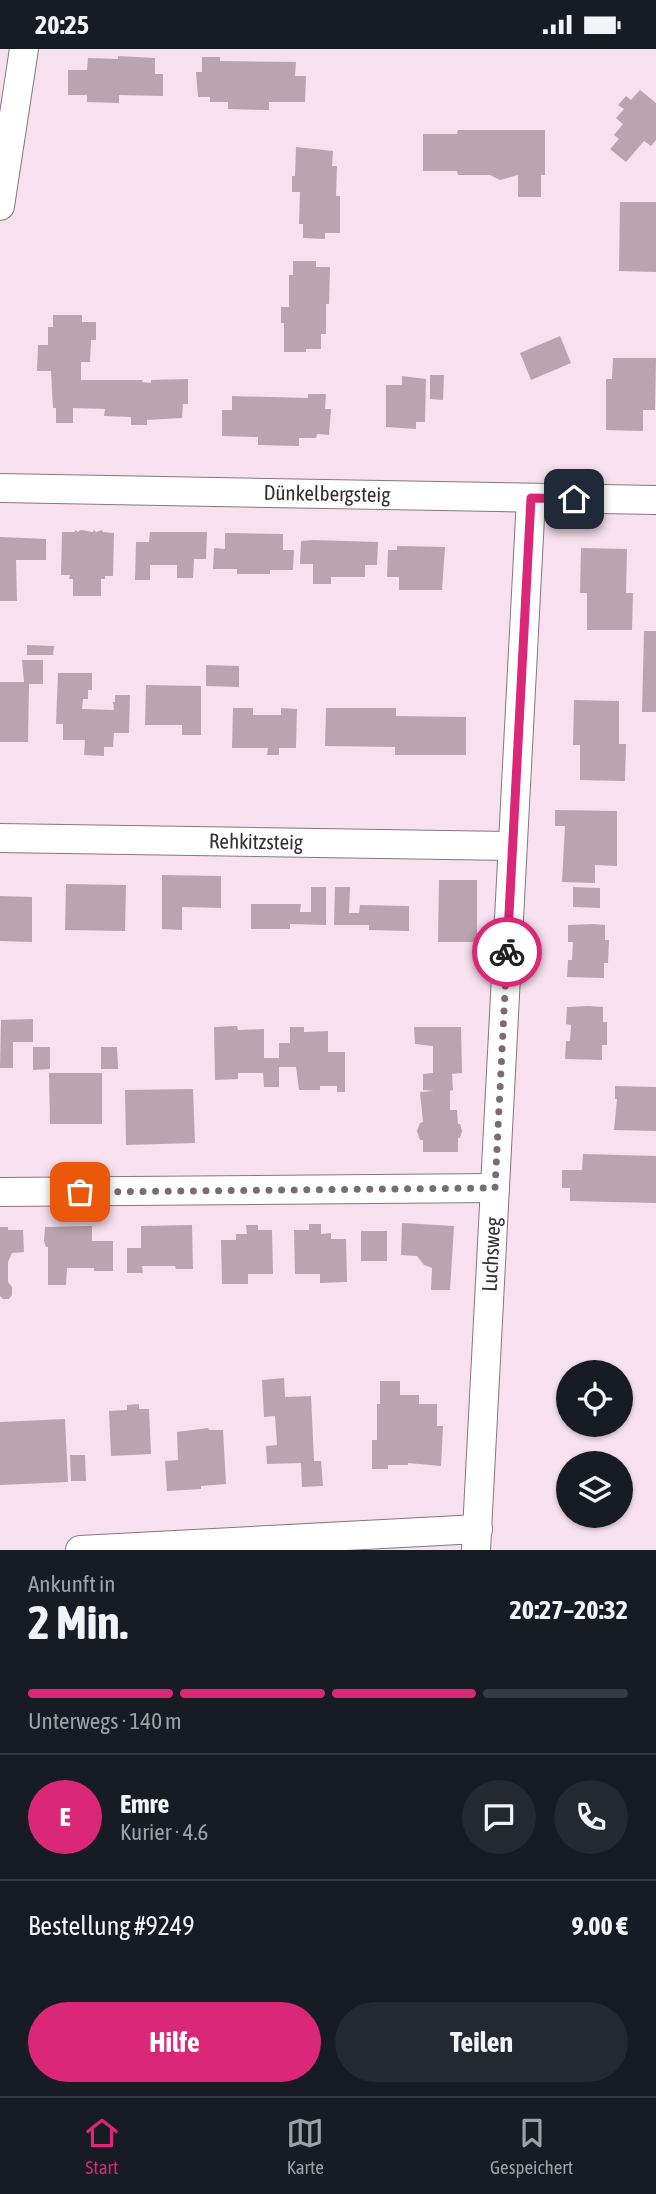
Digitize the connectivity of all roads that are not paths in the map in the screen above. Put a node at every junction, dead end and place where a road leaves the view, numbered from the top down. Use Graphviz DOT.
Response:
graph roads {
  1 [pos="24,49"];
  2 [pos="0,206"];
  3 [pos="0,488"];
  4 [pos="531,498"];
  5 [pos="656,500"];
  6 [pos="0,838"];
  7 [pos="512,846"];
  8 [pos="495,1188"];
  9 [pos="0,1192"];
  10 [pos="477,1539"];
  11 [pos="80,1550"];
  1 -- 2 [label="street"];
  3 -- 4 [label="street, Dünkelbergsteig"];
  4 -- 5 [label="street, Dünkelbergsteig"];
  4 -- 7 [label="street, Luchsweg"];
  6 -- 7 [label="street, Rehkitzsteig"];
  7 -- 8 [label="street, Luchsweg"];
  8 -- 9 [label="street"];
  8 -- 10 [label="street, Luchsweg"];
  10 -- 11 [label="street"];
}
